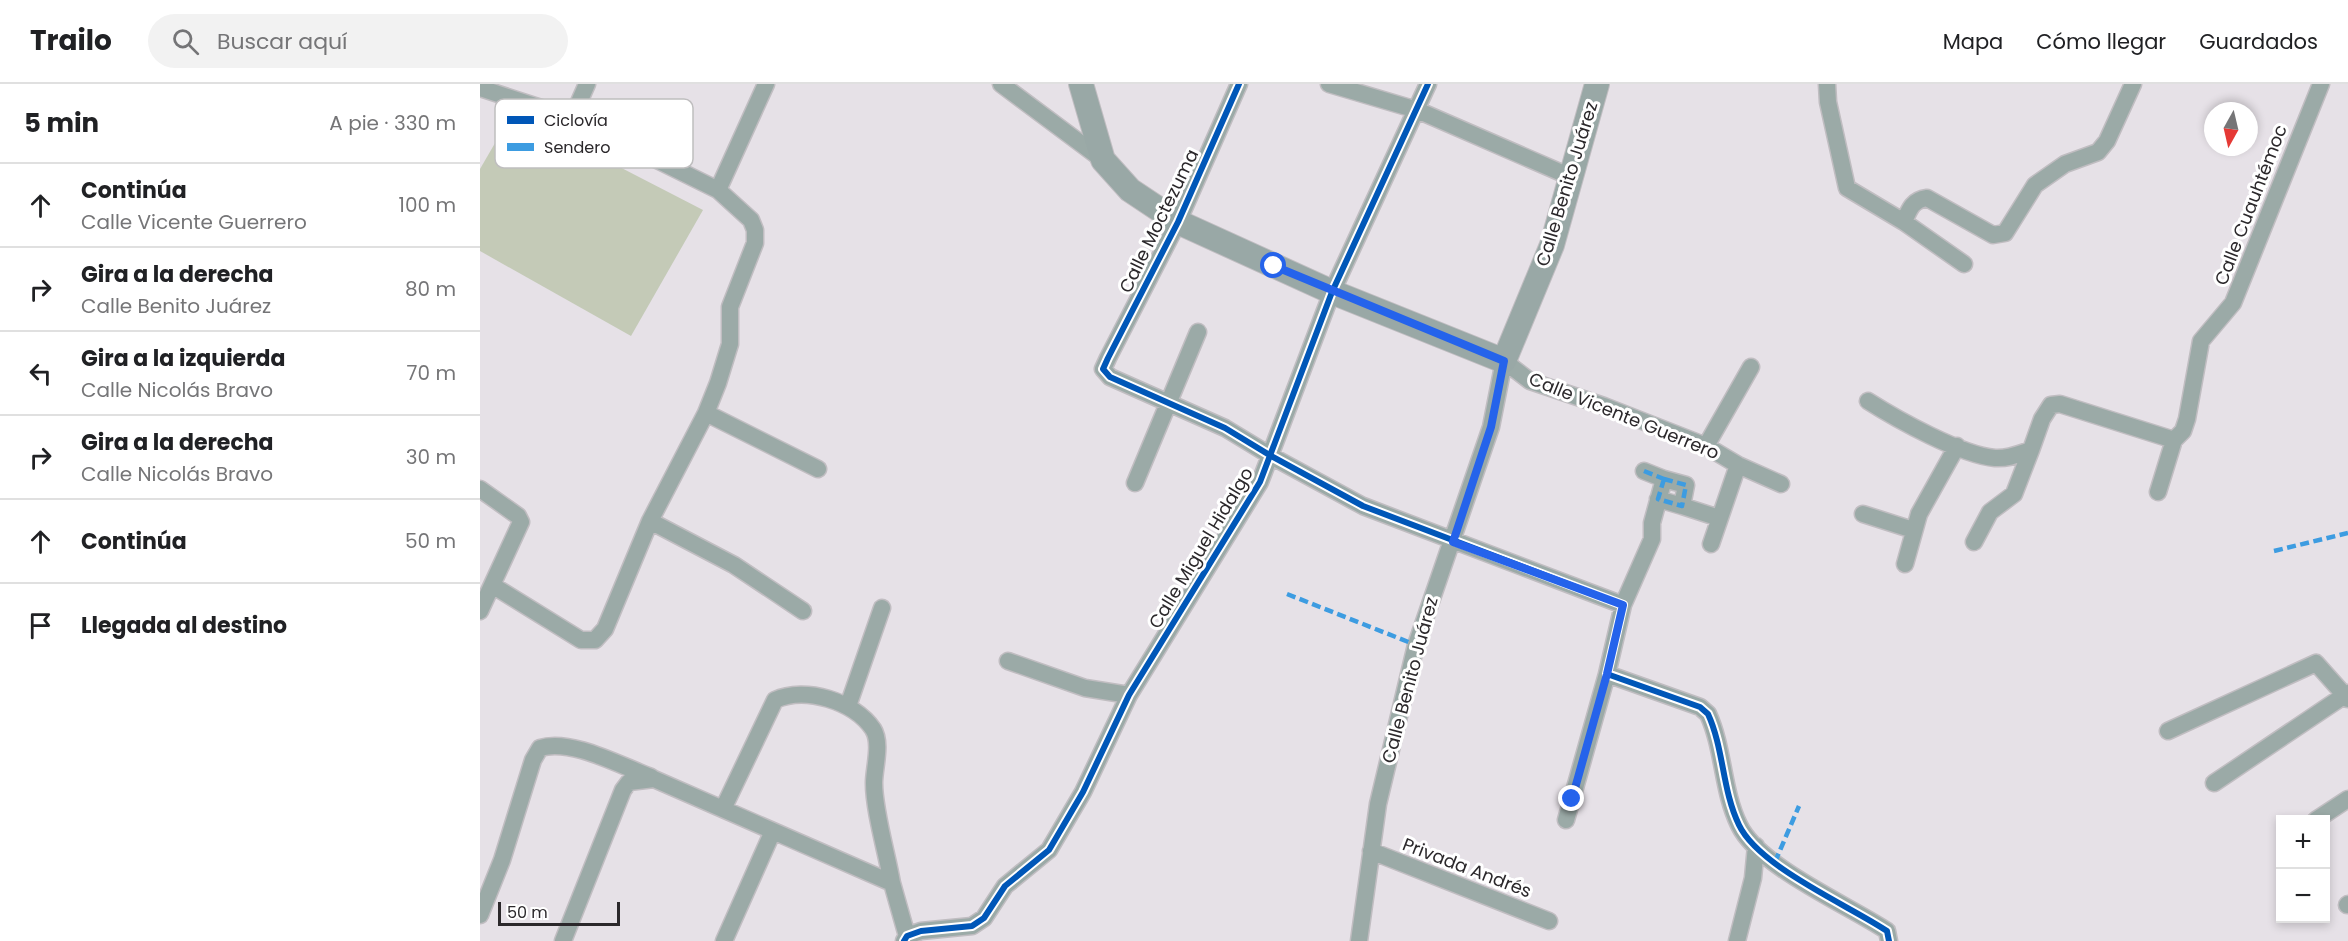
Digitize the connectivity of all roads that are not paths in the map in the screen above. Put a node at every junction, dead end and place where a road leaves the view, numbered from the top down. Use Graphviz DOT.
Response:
graph roads {
  1 [pos="588,84"];
  2 [pos="766,84"];
  3 [pos="1001,84"];
  4 [pos="1081,84"];
  5 [pos="1239,84"];
  6 [pos="1329,84"];
  7 [pos="1428,84"];
  8 [pos="1597,84"];
  9 [pos="1827,84"];
  10 [pos="2133,84"];
  11 [pos="2320,84"];
  12 [pos="483,88"];
  13 [pos="516,99"];
  14 [pos="581,99"];
  15 [pos="1416,110"];
  16 [pos="1103,160"];
  17 [pos="673,168"];
  18 [pos="1571,177"];
  19 [pos="718,190"];
  20 [pos="1178,222"];
  21 [pos="1904,222"];
  22 [pos="1964,264"];
  23 [pos="1332,292"];
  24 [pos="1198,332"];
  25 [pos="1504,361"];
  26 [pos="1750,367"];
  27 [pos="1868,401"];
  28 [pos="1167,403"];
  29 [pos="706,413"];
  30 [pos="2174,440"];
  31 [pos="1706,446"];
  32 [pos="1957,446"];
  33 [pos="2031,450"];
  34 [pos="1271,456"];
  35 [pos="1738,465"];
  36 [pos="818,468"];
  37 [pos="1644,471"];
  38 [pos="1664,479"];
  39 [pos="1135,483"];
  40 [pos="1781,484"];
  41 [pos="480,489"];
  42 [pos="2158,492"];
  43 [pos="1658,499"];
  44 [pos="1682,506"];
  45 [pos="1863,514"];
  46 [pos="1719,518"];
  47 [pos="650,521"];
  48 [pos="1913,530"];
  49 [pos="1453,542"];
  50 [pos="1974,542"];
  51 [pos="1711,544"];
  52 [pos="1905,564"];
  53 [pos="492,585"];
  54 [pos="1623,605"];
  55 [pos="882,608"];
  56 [pos="480,611"];
  57 [pos="803,611"];
  58 [pos="1008,661"];
  59 [pos="1607,674"];
  60 [pos="1129,694"];
  61 [pos="2347,696"];
  62 [pos="848,706"];
  63 [pos="2168,731"];
  64 [pos="654,779"];
  65 [pos="2214,783"];
  66 [pos="2348,799"];
  67 [pos="723,809"];
  68 [pos="2322,815"];
  69 [pos="1566,820"];
  70 [pos="773,831"];
  71 [pos="1756,846"];
  72 [pos="1371,851"];
  73 [pos="892,883"];
  74 [pos="480,915"];
  75 [pos="1549,921"];
  76 [pos="972,926"];
  77 [pos="906,938"];
  78 [pos="562,941"];
  79 [pos="724,941"];
  80 [pos="963,941"];
  81 [pos="1359,941"];
  82 [pos="1737,941"];
  83 [pos="1889,941"];
  1 -- 14 [label="street"];
  2 -- 19 [label="street"];
  3 -- 16 [label="street"];
  4 -- 16 [label="street, Calle Vicente Guerrero"];
  5 -- 20 [label="street, Calle Moctezuma"];
  6 -- 15 [label="street"];
  7 -- 15 [label="street, Calle Miguel Hidalgo"];
  8 -- 18 [label="street, Calle Benito Juárez"];
  9 -- 21 [label="street"];
  10 -- 21 [label="street"];
  11 -- 30 [label="street, Calle Cuauhtémoc"];
  12 -- 13 [label="street"];
  15 -- 18 [label="street"];
  15 -- 23 [label="street, Calle Miguel Hidalgo"];
  16 -- 20 [label="street, Calle Vicente Guerrero"];
  17 -- 19 [label="street"];
  18 -- 25 [label="street, Calle Benito Juárez"];
  19 -- 29 [label="street"];
  20 -- 23 [label="street, Calle Vicente Guerrero"];
  20 -- 28 [label="street, Calle Moctezuma"];
  21 -- 22 [label="street"];
  23 -- 25 [label="street, Calle Vicente Guerrero"];
  23 -- 34 [label="street, Calle Miguel Hidalgo"];
  24 -- 28 [label="street"];
  25 -- 31 [label="street, Calle Vicente Guerrero"];
  25 -- 49 [label="street, Calle Benito Juárez"];
  26 -- 31 [label="street"];
  27 -- 32 [label="street"];
  28 -- 34 [label="street"];
  28 -- 39 [label="street"];
  29 -- 36 [label="street"];
  29 -- 47 [label="street"];
  30 -- 33 [label="street"];
  30 -- 42 [label="street, Calle Cuauhtémoc"];
  31 -- 35 [label="street, Calle Vicente Guerrero"];
  32 -- 33 [label="street"];
  32 -- 48 [label="street"];
  33 -- 50 [label="street"];
  34 -- 49 [label="street"];
  34 -- 60 [label="street, Calle Miguel Hidalgo"];
  35 -- 40 [label="street, Calle Vicente Guerrero"];
  35 -- 46 [label="street"];
  37 -- 38 [label="street"];
  38 -- 43 [label="street"];
  38 -- 44 [label="street"];
  41 -- 53 [label="street"];
  43 -- 44 [label="street"];
  43 -- 54 [label="street"];
  44 -- 46 [label="street"];
  45 -- 48 [label="street"];
  46 -- 51 [label="street"];
  47 -- 53 [label="street"];
  47 -- 57 [label="street"];
  48 -- 52 [label="street"];
  49 -- 54 [label="street"];
  49 -- 72 [label="street, Calle Benito Juárez"];
  53 -- 56 [label="street"];
  54 -- 59 [label="street"];
  55 -- 62 [label="street"];
  58 -- 60 [label="street"];
  59 -- 69 [label="street"];
  59 -- 71 [label="street"];
  60 -- 76 [label="street, Calle Miguel Hidalgo"];
  61 -- 63 [label="street"];
  61 -- 65 [label="street"];
  62 -- 67 [label="street"];
  62 -- 73 [label="street"];
  64 -- 67 [label="street"];
  64 -- 74 [label="street"];
  64 -- 78 [label="street"];
  66 -- 68 [label="street"];
  67 -- 70 [label="street"];
  70 -- 73 [label="street"];
  70 -- 79 [label="street"];
  71 -- 82 [label="street"];
  71 -- 83 [label="street"];
  72 -- 75 [label="street, Privada Andrés"];
  72 -- 81 [label="street, Calle Benito Juárez"];
  73 -- 77 [label="street"];
  76 -- 77 [label="street"];
  76 -- 80 [label="street, Calle Miguel Hidalgo"];
}
